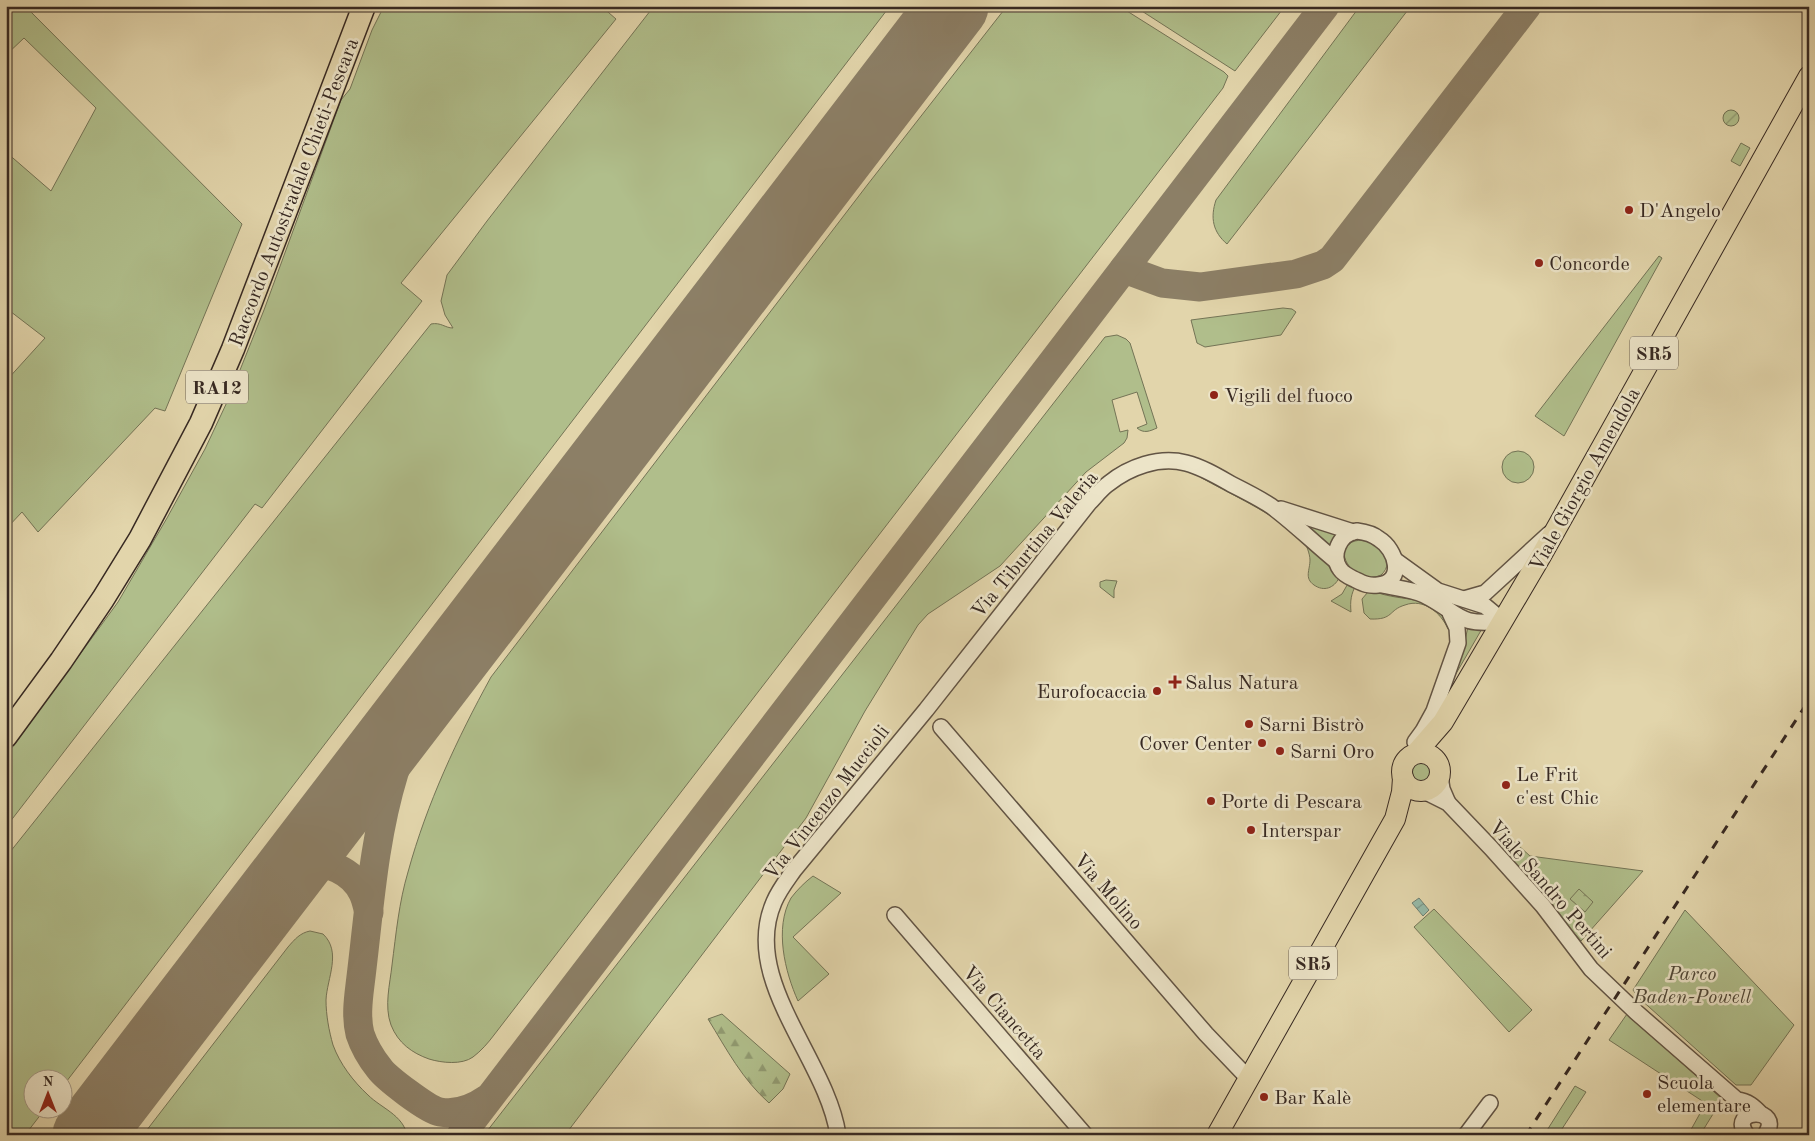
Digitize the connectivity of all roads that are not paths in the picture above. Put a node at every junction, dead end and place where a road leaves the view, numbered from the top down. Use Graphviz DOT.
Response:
graph roads {
  1 [pos="347,6"];
  2 [pos="364,6"];
  3 [pos="1809,76"];
  4 [pos="1270,506"];
  5 [pos="1558,526"];
  6 [pos="1353,532"];
  7 [pos="1395,560"];
  8 [pos="1336,561"];
  9 [pos="1382,585"];
  10 [pos="1462,600"];
  11 [pos="1450,613"];
  12 [pos="1502,621"];
  13 [pos="935,697"];
  14 [pos="6,710"];
  15 [pos="1443,722"];
  16 [pos="941,727"];
  17 [pos="6,736"];
  18 [pos="1413,755"];
  19 [pos="1438,768"];
  20 [pos="1403,778"];
  21 [pos="1422,791"];
  22 [pos="1448,803"];
  23 [pos="1394,819"];
  24 [pos="894,915"];
  25 [pos="1249,1079"];
  26 [pos="1737,1100"];
  27 [pos="1490,1103"];
  28 [pos="1768,1127"];
  29 [pos="1743,1130"];
  30 [pos="838,1135"];
  31 [pos="1085,1135"];
  32 [pos="1218,1135"];
  33 [pos="1466,1135"];
  1 -- 14 [label="highway, Raccordo Autostradale Chieti-Pescara / RA12"];
  2 -- 17 [label="highway, Raccordo Autostradale Chieti-Pescara / RA12"];
  3 -- 5 [label="main road, Viale Giorgio Amendola / SR5"];
  4 -- 6 [label="street, Via Tiburtina Valeria"];
  4 -- 8 [label="street, Via Tiburtina Valeria"];
  4 -- 13 [label="street, Via Tiburtina Valeria"];
  5 -- 10 [label="street"];
  5 -- 12 [label="main road, Viale Giorgio Amendola / SR5"];
  6 -- 7 [label="street"];
  6 -- 8 [label="street"];
  7 -- 9 [label="street"];
  7 -- 10 [label="street"];
  8 -- 9 [label="street"];
  9 -- 11 [label="street"];
  10 -- 12 [label="street"];
  11 -- 12 [label="street"];
  11 -- 18 [label="street"];
  12 -- 15 [label="main road, Viale Giorgio Amendola / SR5"];
  13 -- 30 [label="street, Via Vincenzo Muccioli"];
  15 -- 18 [label="main road, Viale Giorgio Amendola / SR5"];
  15 -- 19 [label="main road, Viale Giorgio Amendola / SR5"];
  16 -- 25 [label="street, Via Molino"];
  18 -- 19 [label="main road"];
  18 -- 20 [label="main road, SR5"];
  19 -- 21 [label="main road, SR5"];
  19 -- 22 [label="street, Viale Sandro Pertini"];
  20 -- 21 [label="main road"];
  20 -- 23 [label="main road, SR5"];
  21 -- 22 [label="street, Viale Sandro Pertini"];
  21 -- 23 [label="main road, SR5"];
  22 -- 26 [label="street, Viale Sandro Pertini"];
  23 -- 25 [label="main road, SR5"];
  24 -- 31 [label="street, Via Ciancetta"];
  25 -- 32 [label="main road, SR5"];
  26 -- 28 [label="street, Viale Sandro Pertini"];
  26 -- 29 [label="street"];
  27 -- 33 [label="street"];
  28 -- 29 [label="street"];
}
